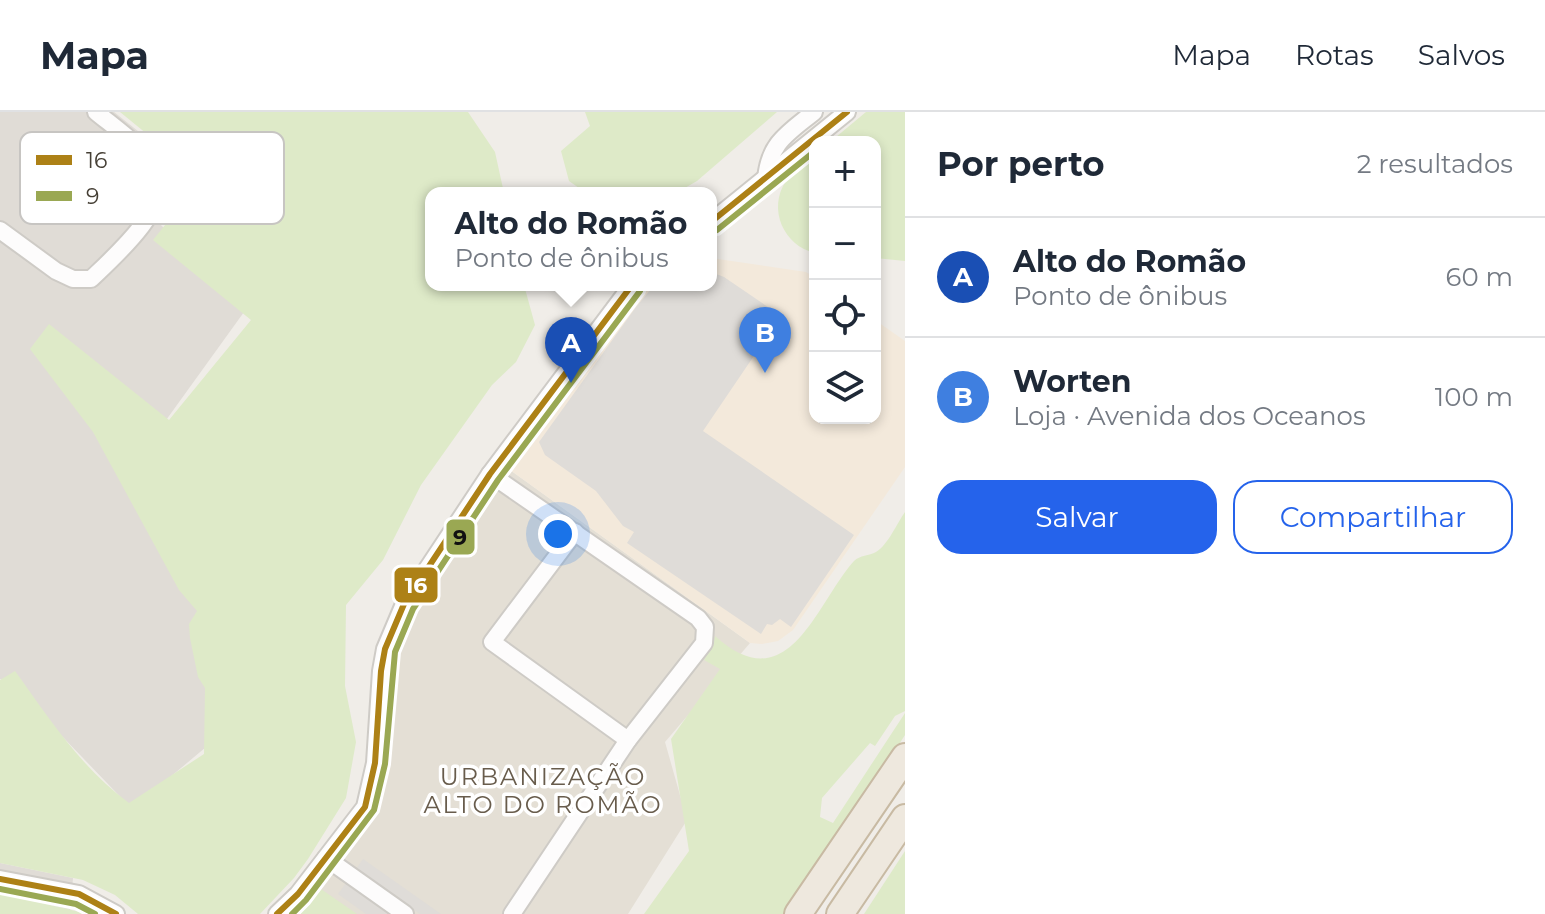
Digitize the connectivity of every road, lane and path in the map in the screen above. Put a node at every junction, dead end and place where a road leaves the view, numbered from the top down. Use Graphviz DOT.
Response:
graph roads {
  1 [pos="96,112"];
  2 [pos="814,112"];
  3 [pos="847,112"];
  4 [pos="119,132"];
  5 [pos="766,179"];
  6 [pos="717,217"];
  7 [pos="141,224"];
  8 [pos="0,230"];
  9 [pos="627,291"];
  10 [pos="490,474"];
  11 [pos="575,532"];
  12 [pos="628,740"];
  13 [pos="905,757"];
  14 [pos="905,818"];
  15 [pos="326,858"];
  16 [pos="0,879"];
  17 [pos="116,914"];
  18 [pos="277,914"];
  19 [pos="405,914"];
  20 [pos="512,914"];
  21 [pos="798,914"];
  22 [pos="840,914"];
  1 -- 4 [label="street"];
  2 -- 5 [label="street"];
  3 -- 5 [label="street"];
  5 -- 6 [label="street"];
  7 -- 8 [label="street"];
  9 -- 10 [label="street"];
  10 -- 11 [label="street"];
  10 -- 15 [label="street"];
  11 -- 12 [label="street"];
  11 -- 12 [label="street"];
  12 -- 20 [label="street"];
  13 -- 21 [label="highway"];
  14 -- 22 [label="highway"];
  15 -- 18 [label="street"];
  15 -- 19 [label="street"];
  16 -- 17 [label="street"];
}
